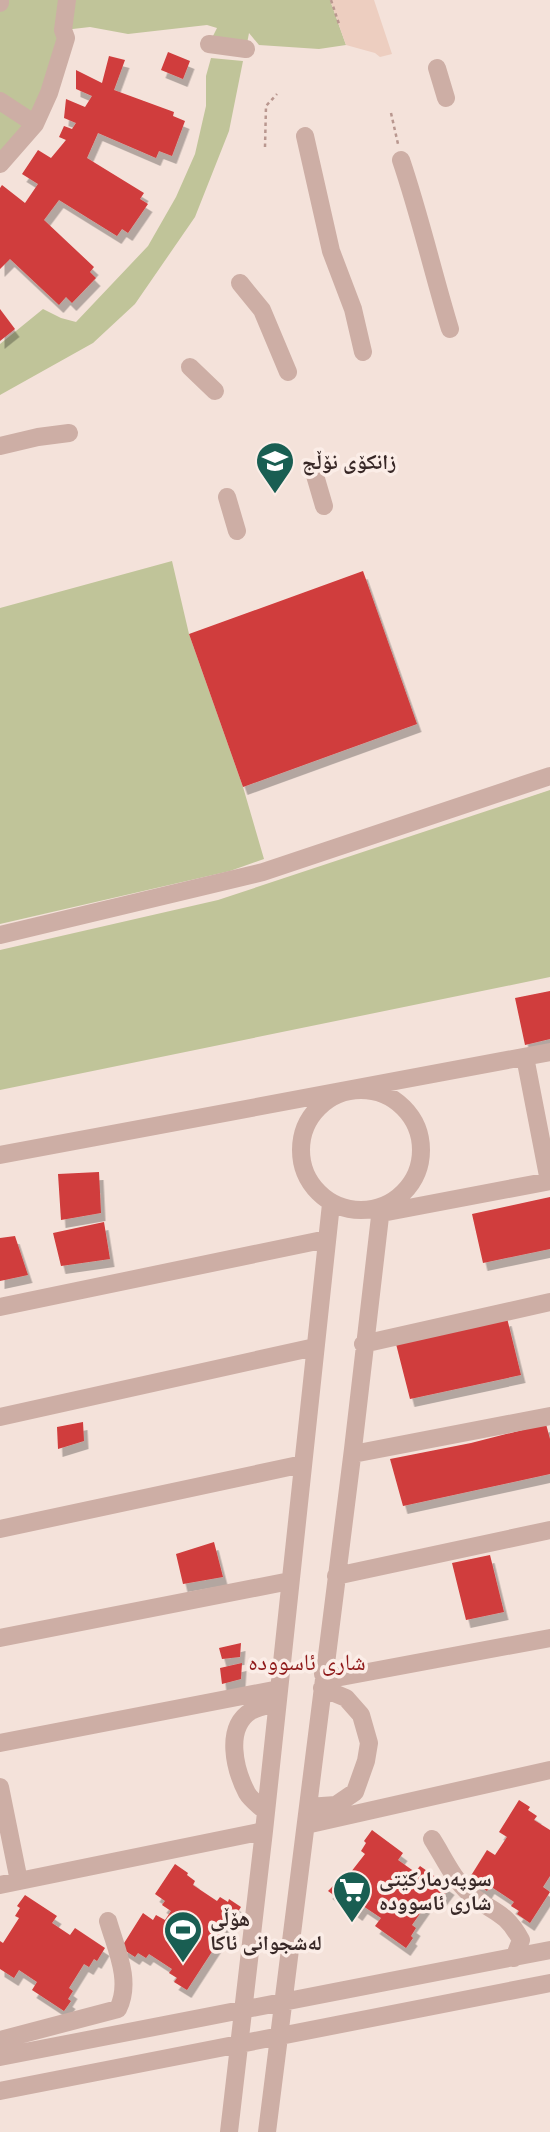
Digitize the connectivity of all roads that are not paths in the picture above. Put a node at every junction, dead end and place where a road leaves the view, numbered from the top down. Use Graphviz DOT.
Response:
graph roads {
  1 [pos="68,0"];
  2 [pos="209,44"];
  3 [pos="246,49"];
  4 [pos="437,68"];
  5 [pos="446,98"];
  6 [pos="0,101"];
  7 [pos="35,124"];
  8 [pos="305,136"];
  9 [pos="401,160"];
  10 [pos="0,164"];
  11 [pos="240,283"];
  12 [pos="450,329"];
  13 [pos="363,352"];
  14 [pos="190,367"];
  15 [pos="288,372"];
  16 [pos="215,391"];
  17 [pos="69,433"];
  18 [pos="0,446"];
  19 [pos="314,472"];
  20 [pos="226,496"];
  21 [pos="324,506"];
  22 [pos="237,531"];
  23 [pos="550,776"];
  24 [pos="0,935"];
  25 [pos="550,1052"];
  26 [pos="525,1057"];
  27 [pos="356,1090"];
  28 [pos="0,1155"];
  29 [pos="550,1181"];
  30 [pos="331,1204"];
  31 [pos="380,1211"];
  32 [pos="327,1239"];
  33 [pos="550,1302"];
  34 [pos="0,1307"];
  35 [pos="363,1344"];
  36 [pos="316,1347"];
  37 [pos="550,1416"];
  38 [pos="0,1417"];
  39 [pos="353,1454"];
  40 [pos="303,1464"];
  41 [pos="0,1529"];
  42 [pos="550,1530"];
  43 [pos="336,1576"];
  44 [pos="290,1581"];
  45 [pos="0,1638"];
  46 [pos="550,1638"];
  47 [pos="323,1681"];
  48 [pos="278,1696"];
  49 [pos="0,1743"];
  50 [pos="550,1770"];
  51 [pos="0,1787"];
  52 [pos="266,1812"];
  53 [pos="307,1816"];
  54 [pos="264,1831"];
  55 [pos="432,1839"];
  56 [pos="19,1881"];
  57 [pos="0,1885"];
  58 [pos="108,1921"];
  59 [pos="550,1950"];
  60 [pos="514,1958"];
  61 [pos="550,1983"];
  62 [pos="283,2003"];
  63 [pos="244,2009"];
  64 [pos="279,2037"];
  65 [pos="0,2040"];
  66 [pos="239,2045"];
  67 [pos="0,2057"];
  68 [pos="0,2091"];
  69 [pos="229,2132"];
  70 [pos="267,2132"];
  1 -- 7 [label="street"];
  2 -- 3 [label="street"];
  4 -- 5 [label="street"];
  6 -- 7 [label="street"];
  7 -- 10 [label="street"];
  8 -- 13 [label="street"];
  9 -- 12 [label="street"];
  11 -- 15 [label="street"];
  14 -- 16 [label="street"];
  17 -- 18 [label="street"];
  19 -- 21 [label="street"];
  20 -- 22 [label="street"];
  23 -- 24 [label="street"];
  25 -- 26 [label="street"];
  26 -- 27 [label="street"];
  26 -- 29 [label="street"];
  27 -- 28 [label="street"];
  27 -- 30 [label="street"];
  27 -- 31 [label="street"];
  29 -- 31 [label="street"];
  30 -- 31 [label="street"];
  30 -- 32 [label="street"];
  31 -- 35 [label="street"];
  32 -- 34 [label="street"];
  32 -- 36 [label="street"];
  33 -- 35 [label="street"];
  35 -- 39 [label="street"];
  36 -- 38 [label="street"];
  36 -- 40 [label="street"];
  37 -- 39 [label="street"];
  39 -- 43 [label="street"];
  40 -- 41 [label="street"];
  40 -- 44 [label="street"];
  42 -- 43 [label="street"];
  43 -- 47 [label="street"];
  44 -- 45 [label="street"];
  44 -- 48 [label="street"];
  46 -- 47 [label="street"];
  47 -- 53 [label="street"];
  47 -- 53 [label="street"];
  48 -- 49 [label="street"];
  48 -- 52 [label="street"];
  48 -- 52 [label="street"];
  50 -- 53 [label="street"];
  51 -- 56 [label="street"];
  52 -- 54 [label="street"];
  53 -- 62 [label="street"];
  54 -- 56 [label="street"];
  54 -- 63 [label="street"];
  55 -- 60 [label="street"];
  56 -- 57 [label="street"];
  58 -- 65 [label="street"];
  59 -- 60 [label="street"];
  60 -- 62 [label="street"];
  61 -- 64 [label="street"];
  62 -- 63 [label="street"];
  62 -- 64 [label="street"];
  63 -- 66 [label="street"];
  63 -- 67 [label="street"];
  64 -- 66 [label="street"];
  64 -- 70 [label="street"];
  66 -- 68 [label="street"];
  66 -- 69 [label="street"];
}
